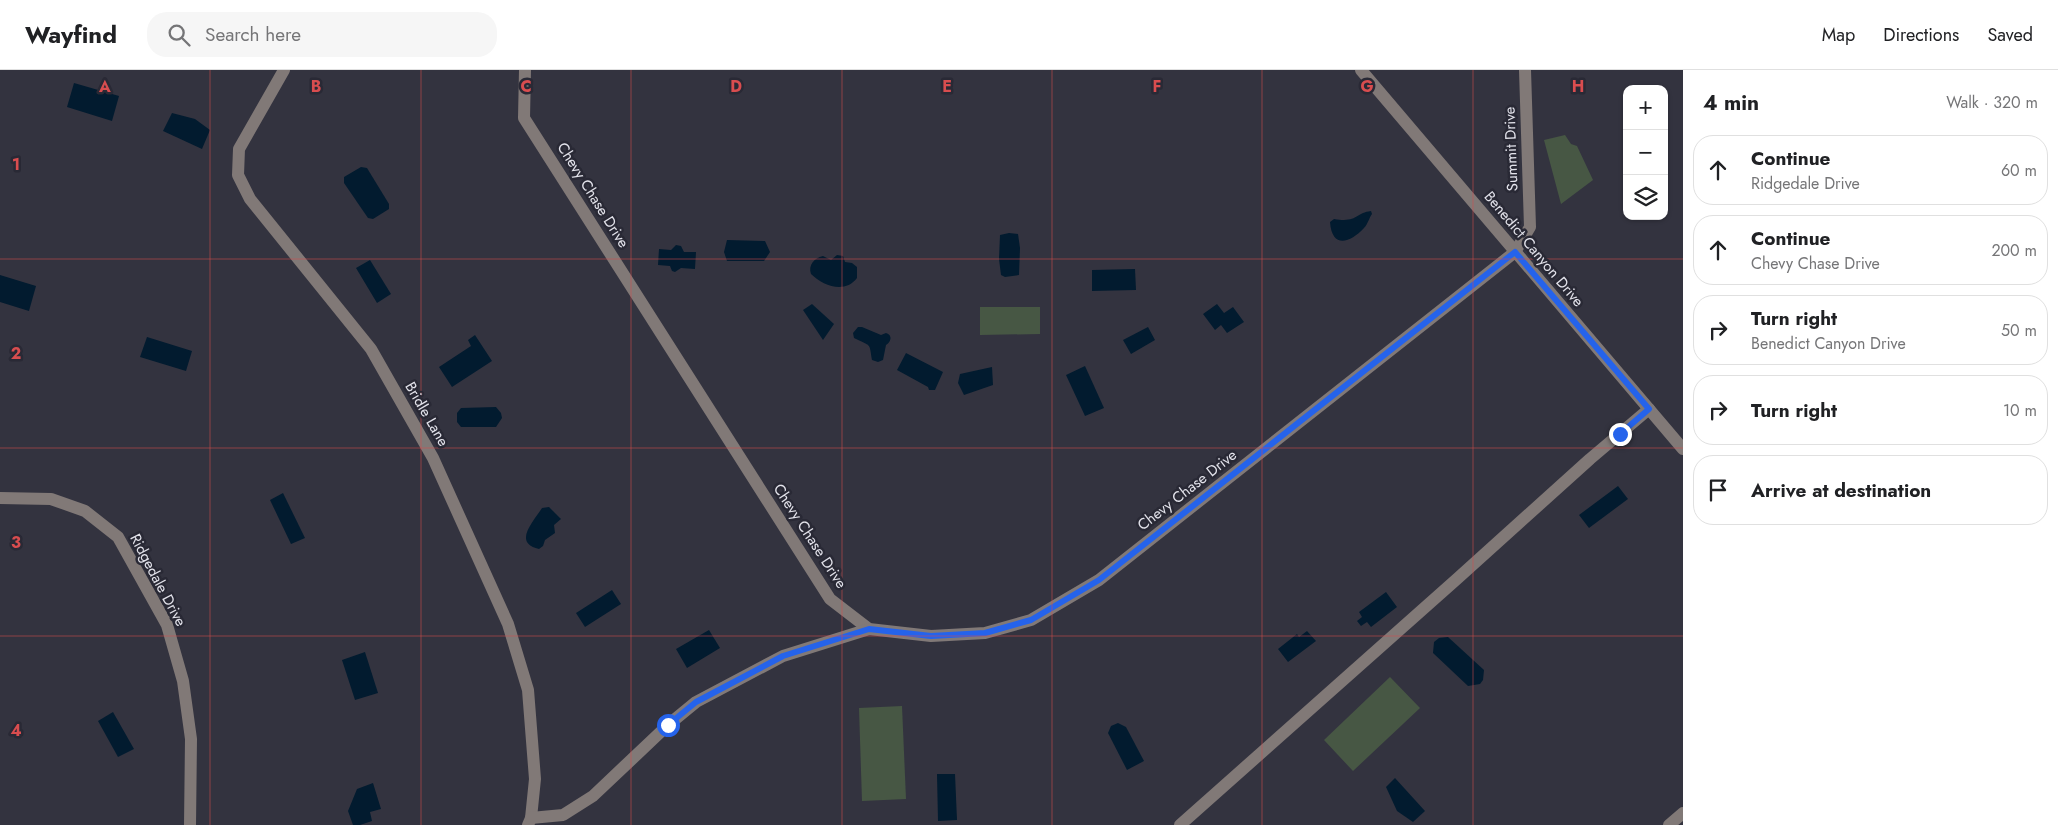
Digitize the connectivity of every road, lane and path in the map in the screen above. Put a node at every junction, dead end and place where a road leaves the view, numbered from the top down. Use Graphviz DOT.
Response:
graph roads {
  1 [pos="284,70"];
  2 [pos="525,70"];
  3 [pos="1361,70"];
  4 [pos="1525,70"];
  5 [pos="1515,252"];
  6 [pos="1649,409"];
  7 [pos="1683,449"];
  8 [pos="0,498"];
  9 [pos="869,629"];
  10 [pos="1683,813"];
  11 [pos="529,821"];
  12 [pos="190,825"];
  13 [pos="1180,825"];
  14 [pos="1669,825"];
  1 -- 11 [label="street, Bridle Lane"];
  2 -- 9 [label="street, Chevy Chase Drive"];
  3 -- 5 [label="street, Benedict Canyon Drive"];
  4 -- 5 [label="street, Summit Drive"];
  5 -- 6 [label="street, Benedict Canyon Drive"];
  5 -- 9 [label="street, Chevy Chase Drive"];
  6 -- 7 [label="street, Benedict Canyon Drive"];
  6 -- 13 [label="street"];
  8 -- 12 [label="street, Ridgedale Drive"];
  9 -- 11 [label="street"];
  10 -- 14 [label="street"];
}
